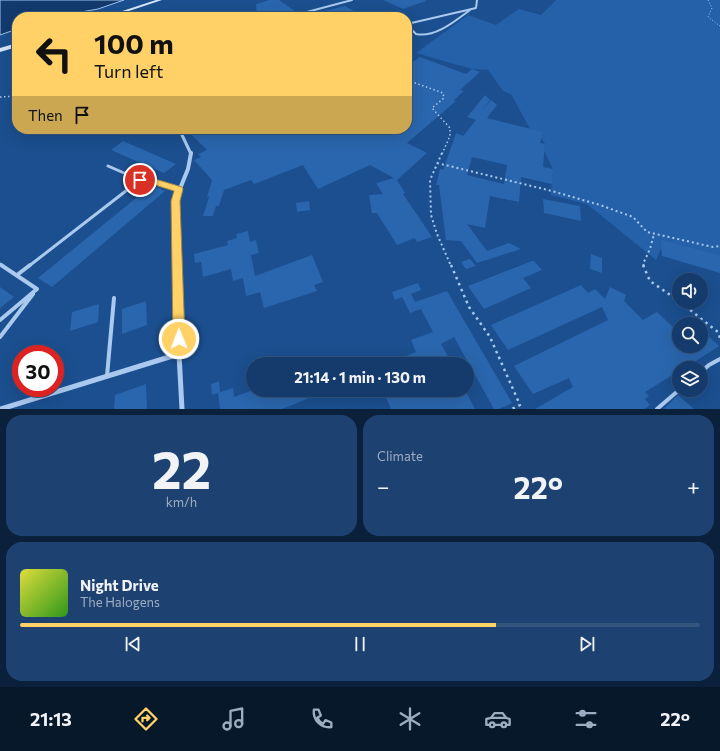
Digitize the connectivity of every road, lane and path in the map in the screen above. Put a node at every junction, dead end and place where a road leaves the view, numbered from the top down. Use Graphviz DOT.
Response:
graph roads {
  1 [pos="160,0"];
  2 [pos="352,0"];
  3 [pos="477,0"];
  4 [pos="708,0"];
  5 [pos="470,10"];
  6 [pos="122,12"];
  7 [pos="307,12"];
  8 [pos="412,24"];
  9 [pos="720,26"];
  10 [pos="412,30"];
  11 [pos="12,46"];
  12 [pos="0,50"];
  13 [pos="412,82"];
  14 [pos="12,96"];
  15 [pos="0,97"];
  16 [pos="182,135"];
  17 [pos="437,164"];
  18 [pos="108,166"];
  19 [pos="140,180"];
  20 [pos="178,189"];
  21 [pos="654,234"];
  22 [pos="720,246"];
  23 [pos="0,264"];
  24 [pos="17,275"];
  25 [pos="37,289"];
  26 [pos="672,296"];
  27 [pos="114,298"];
  28 [pos="689,309"];
  29 [pos="0,320"];
  30 [pos="0,337"];
  31 [pos="720,338"];
  32 [pos="179,354"];
  33 [pos="720,359"];
  34 [pos="708,366"];
  35 [pos="107,376"];
  36 [pos="672,396"];
  37 [pos="1,409"];
  38 [pos="182,409"];
  39 [pos="512,409"];
  40 [pos="657,409"];
  1 -- 6 [label="street"];
  2 -- 7 [label="lane"];
  3 -- 5 [label="lane"];
  4 -- 9 [label="path"];
  5 -- 8 [label="lane"];
  5 -- 10 [label="lane"];
  11 -- 12 [label="street"];
  13 -- 17 [label="path"];
  14 -- 15 [label="path"];
  16 -- 20 [label="street"];
  17 -- 21 [label="path"];
  17 -- 39 [label="path"];
  18 -- 19 [label="lane"];
  19 -- 20 [label="lane"];
  19 -- 24 [label="lane"];
  20 -- 32 [label="street"];
  21 -- 22 [label="path"];
  21 -- 26 [label="path"];
  23 -- 24 [label="lane"];
  24 -- 25 [label="lane"];
  25 -- 29 [label="lane"];
  25 -- 30 [label="lane"];
  27 -- 35 [label="lane"];
  28 -- 31 [label="path"];
  32 -- 35 [label="street"];
  32 -- 38 [label="street"];
  33 -- 34 [label="lane"];
  35 -- 37 [label="street"];
  36 -- 40 [label="lane"];
}
